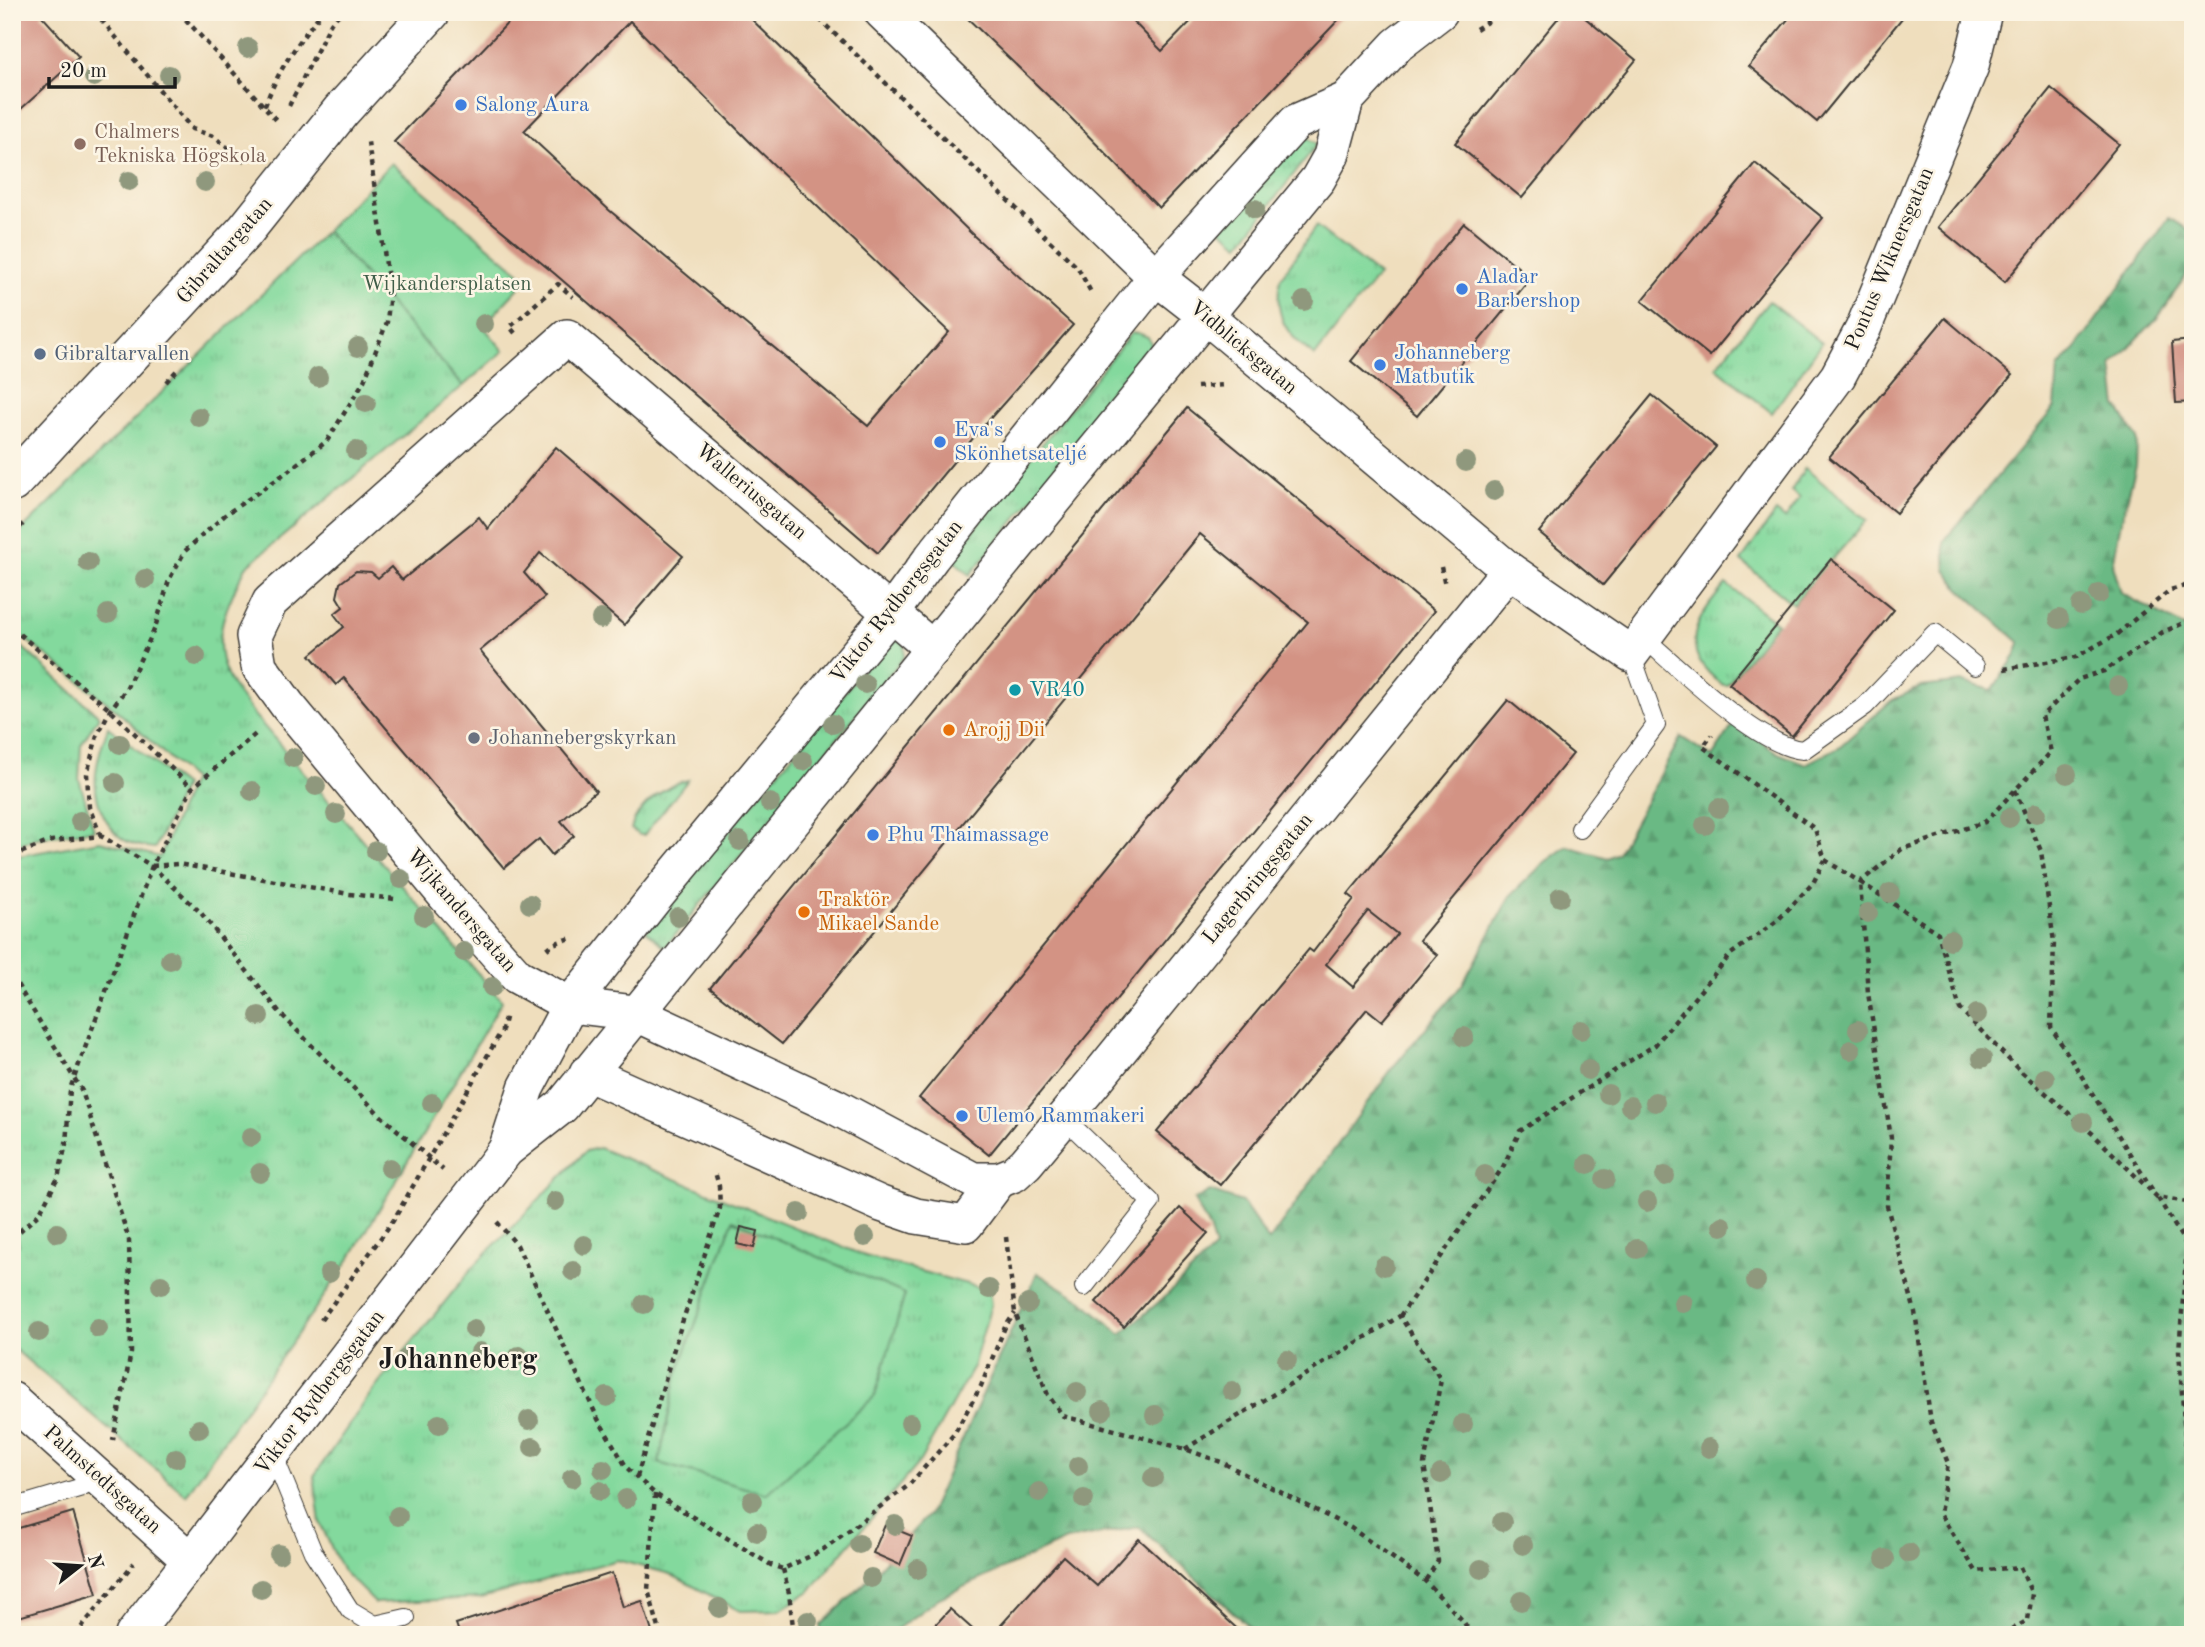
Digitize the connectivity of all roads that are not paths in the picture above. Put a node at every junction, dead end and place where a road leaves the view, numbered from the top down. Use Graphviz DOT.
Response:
graph roads {
  1 [pos="430,12"];
  2 [pos="882,12"];
  3 [pos="1440,12"];
  4 [pos="1984,12"];
  5 [pos="1346,100"];
  6 [pos="1156,277"];
  7 [pos="1206,316"];
  8 [pos="567,337"];
  9 [pos="12,483"];
  10 [pos="1509,570"];
  11 [pos="891,612"];
  12 [pos="1637,645"];
  13 [pos="933,649"];
  14 [pos="1975,666"];
  15 [pos="1580,829"];
  16 [pos="570,1005"];
  17 [pos="635,1013"];
  18 [pos="587,1073"];
  19 [pos="1063,1118"];
  20 [pos="506,1150"];
  21 [pos="999,1180"];
  22 [pos="1084,1287"];
  23 [pos="12,1400"];
  24 [pos="273,1454"];
  25 [pos="98,1477"];
  26 [pos="12,1508"];
  27 [pos="191,1561"];
  28 [pos="406,1618"];
  29 [pos="133,1635"];
  1 -- 9 [label="street, Gibraltargatan"];
  2 -- 6 [label="street, Vidblicksgatan"];
  3 -- 5 [label="street, Viktor Rydbergsgatan"];
  4 -- 12 [label="street, Pontus Wiknersgatan"];
  5 -- 6 [label="street, Viktor Rydbergsgatan"];
  5 -- 7 [label="street, Viktor Rydbergsgatan"];
  6 -- 7 [label="street, Vidblicksgatan"];
  6 -- 11 [label="street, Viktor Rydbergsgatan"];
  7 -- 10 [label="street, Vidblicksgatan"];
  7 -- 13 [label="street, Viktor Rydbergsgatan"];
  8 -- 11 [label="street, Walleriusgatan"];
  8 -- 16 [label="street, Wijkandersgatan"];
  10 -- 12 [label="street, Vidblicksgatan"];
  10 -- 19 [label="street, Lagerbringsgatan"];
  11 -- 13 [label="street, Walleriusgatan"];
  11 -- 16 [label="street, Viktor Rydbergsgatan"];
  12 -- 14 [label="lane"];
  12 -- 15 [label="lane"];
  13 -- 17 [label="street, Viktor Rydbergsgatan"];
  16 -- 17 [label="street, Wijkandersgatan"];
  16 -- 20 [label="street, Viktor Rydbergsgatan"];
  17 -- 18 [label="street, Viktor Rydbergsgatan"];
  17 -- 21 [label="street, Wijkandersgatan"];
  18 -- 20 [label="street, Viktor Rydbergsgatan"];
  18 -- 21 [label="street"];
  19 -- 21 [label="street, Lagerbringsgatan"];
  19 -- 22 [label="lane"];
  20 -- 24 [label="street, Viktor Rydbergsgatan"];
  23 -- 25 [label="street, Palmstedtsgatan"];
  24 -- 27 [label="street, Viktor Rydbergsgatan"];
  24 -- 28 [label="lane"];
  25 -- 26 [label="lane"];
  25 -- 27 [label="street, Palmstedtsgatan"];
  27 -- 29 [label="street, Viktor Rydbergsgatan"];
}
